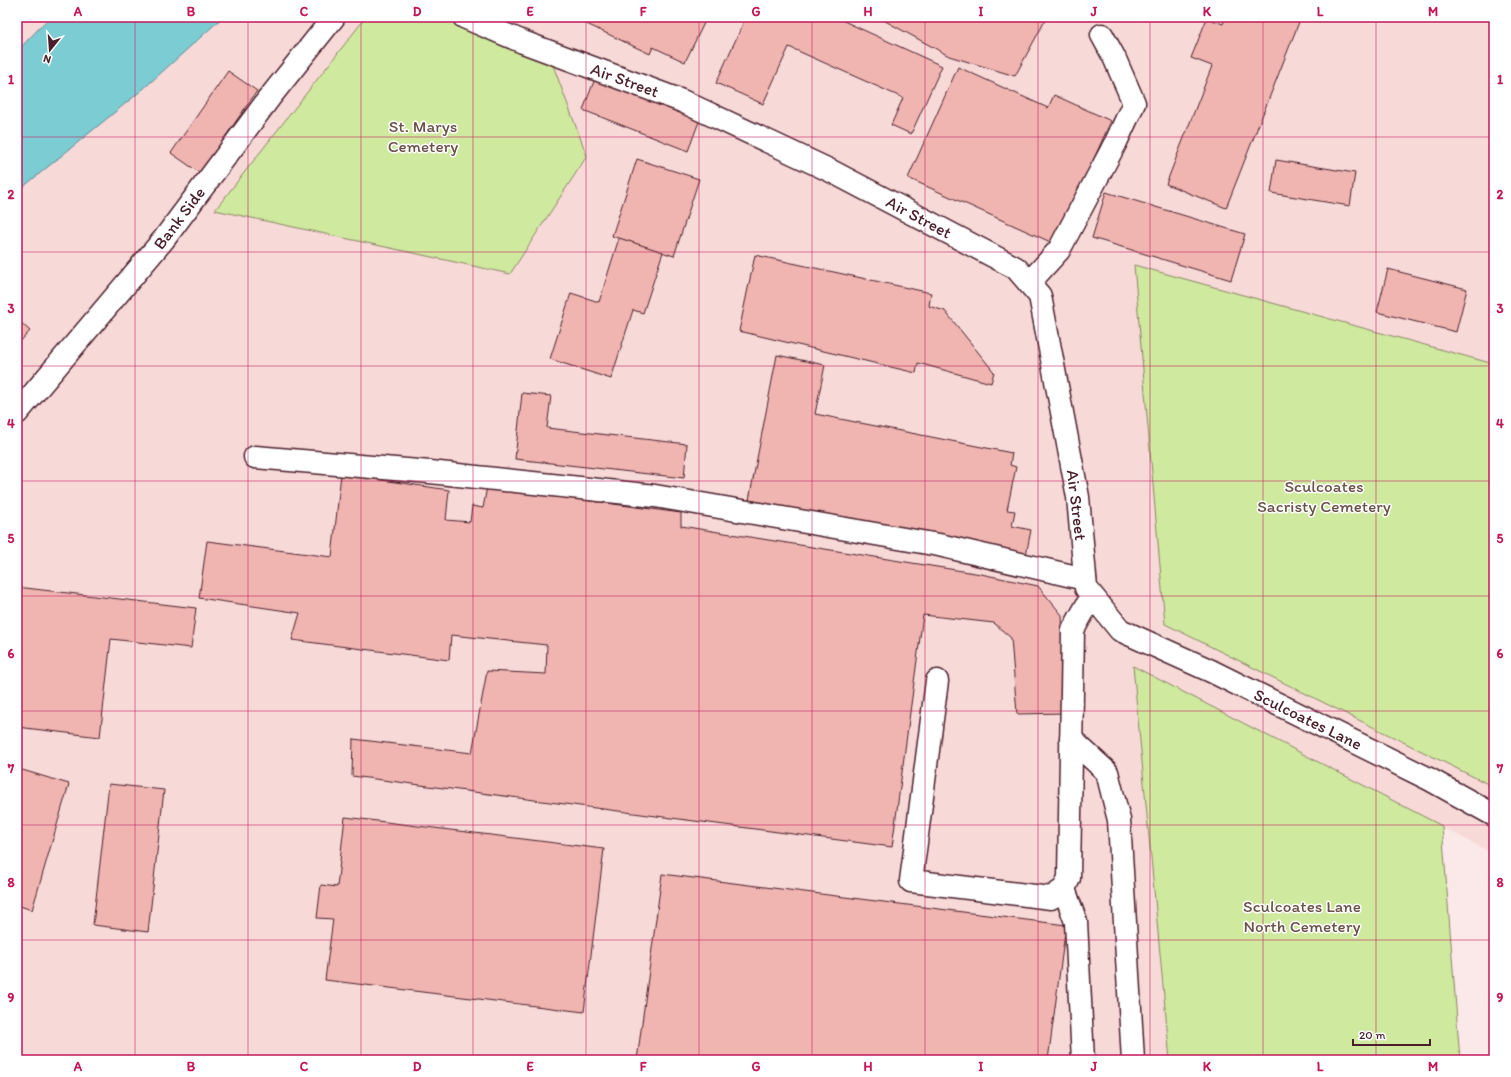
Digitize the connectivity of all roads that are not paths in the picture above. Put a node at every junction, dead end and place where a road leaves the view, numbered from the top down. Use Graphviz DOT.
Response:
graph roads {
  1 [pos="334,17"];
  2 [pos="464,17"];
  3 [pos="1102,34"];
  4 [pos="1029,282"];
  5 [pos="17,413"];
  6 [pos="255,457"];
  7 [pos="1088,588"];
  8 [pos="937,681"];
  9 [pos="1071,738"];
  10 [pos="1494,815"];
  11 [pos="1064,889"];
  12 [pos="1083,1060"];
  13 [pos="1133,1060"];
  1 -- 5 [label="street, Bank Side"];
  2 -- 4 [label="street, Air Street"];
  3 -- 4 [label="street"];
  4 -- 7 [label="street, Air Street"];
  6 -- 7 [label="street"];
  7 -- 9 [label="street"];
  7 -- 10 [label="street, Sculcoates Lane"];
  8 -- 11 [label="street"];
  9 -- 11 [label="street"];
  9 -- 13 [label="street"];
  11 -- 12 [label="street"];
}
